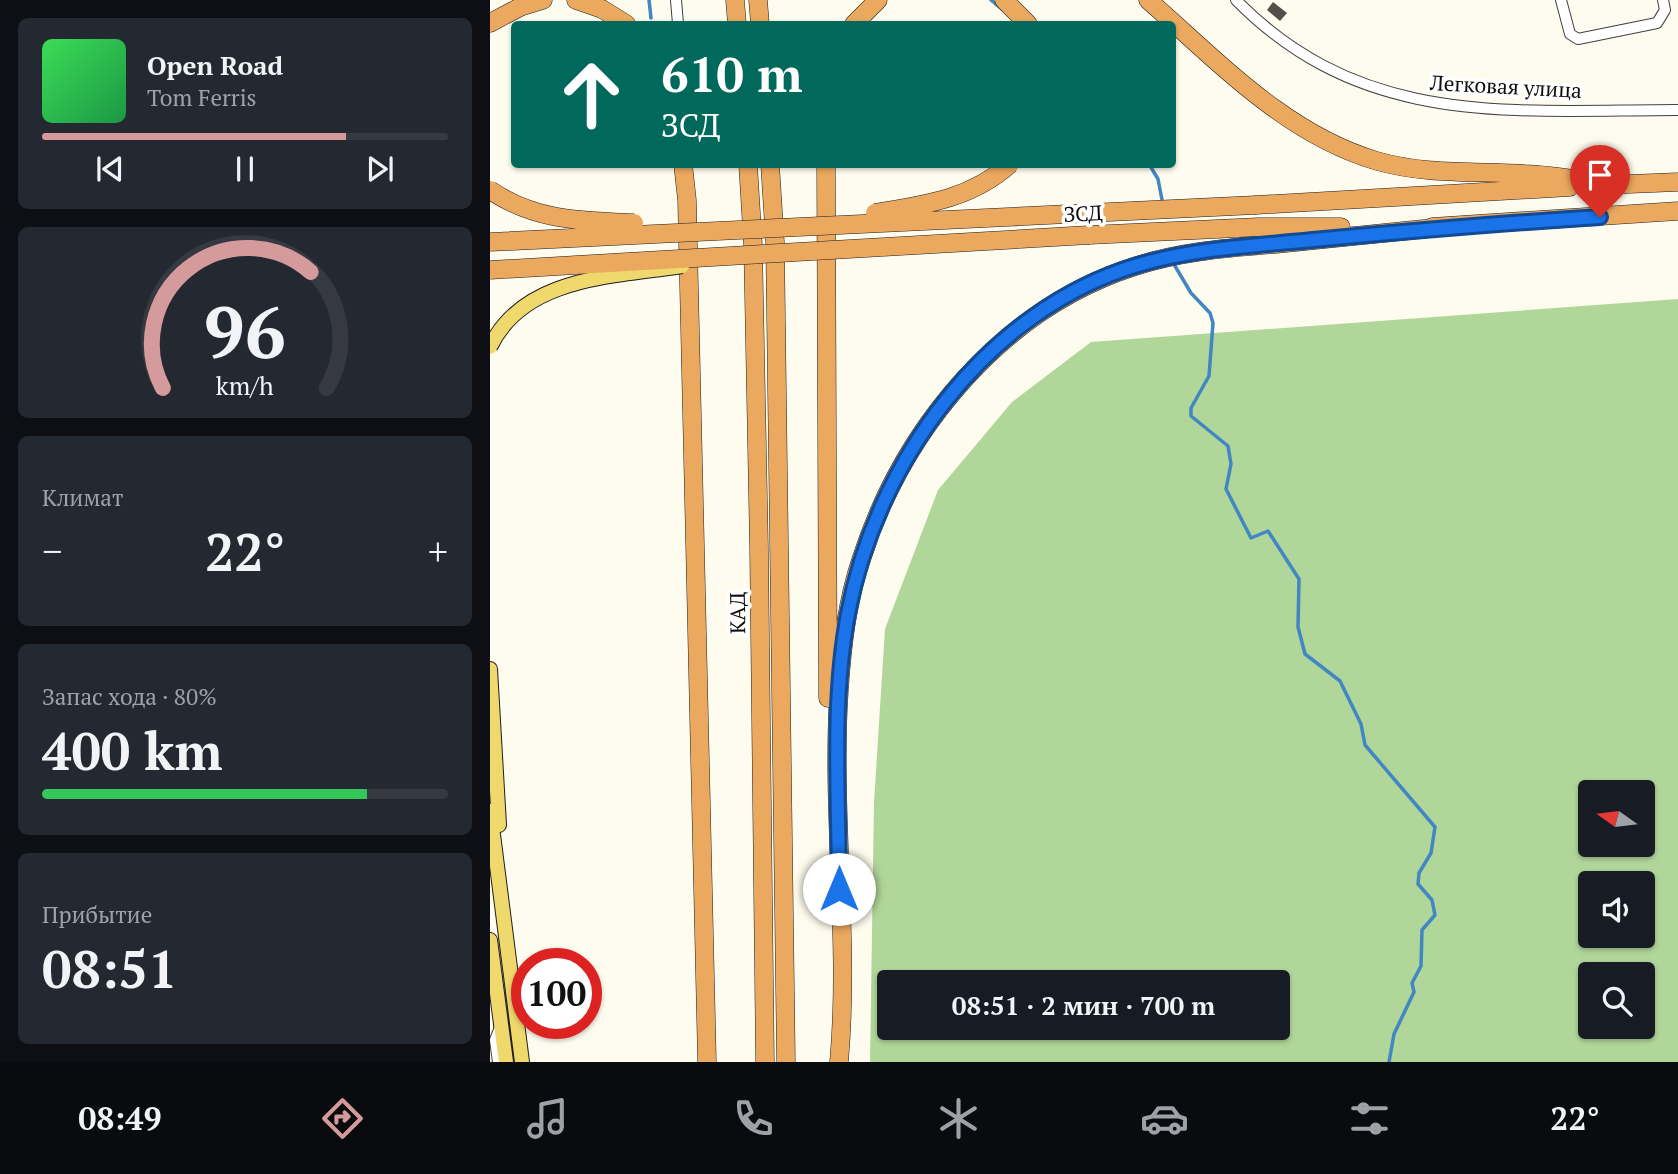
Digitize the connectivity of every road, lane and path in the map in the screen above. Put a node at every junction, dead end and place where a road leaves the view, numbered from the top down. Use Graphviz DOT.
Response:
graph roads {
  1 [pos="542,0"];
  2 [pos="576,0"];
  3 [pos="676,0"];
  4 [pos="735,0"];
  5 [pos="758,0"];
  6 [pos="878,0"];
  7 [pos="1004,0"];
  8 [pos="1148,0"];
  9 [pos="1236,0"];
  10 [pos="1561,0"];
  11 [pos="1664,5"];
  12 [pos="1678,8"];
  13 [pos="621,21"];
  14 [pos="678,21"];
  15 [pos="737,21"];
  16 [pos="760,21"];
  17 [pos="857,21"];
  18 [pos="1025,21"];
  19 [pos="1172,21"];
  20 [pos="490,23"];
  21 [pos="1176,24"];
  22 [pos="1678,110"];
  23 [pos="684,168"];
  24 [pos="748,168"];
  25 [pos="770,168"];
  26 [pos="826,168"];
  27 [pos="1004,168"];
  28 [pos="1678,181"];
  29 [pos="1615,185"];
  30 [pos="490,190"];
  31 [pos="1678,211"];
  32 [pos="802,226"];
  33 [pos="732,228"];
  34 [pos="1259,236"];
  35 [pos="490,242"];
  36 [pos="732,257"];
  37 [pos="490,270"];
  38 [pos="490,347"];
  39 [pos="490,669"];
  40 [pos="490,811"];
  41 [pos="502,896"];
  42 [pos="490,940"];
  43 [pos="706,1021"];
  44 [pos="502,1025"];
  45 [pos="498,1062"];
  46 [pos="506,1062"];
  47 [pos="524,1062"];
  48 [pos="701,1062"];
  49 [pos="707,1062"];
  50 [pos="765,1062"];
  51 [pos="786,1062"];
  52 [pos="829,1062"];
  53 [pos="839,1062"];
  1 -- 20 [label="highway"];
  2 -- 13 [label="highway"];
  3 -- 14 [label="street"];
  4 -- 15 [label="highway"];
  5 -- 16 [label="highway"];
  6 -- 17 [label="highway"];
  7 -- 18 [label="highway"];
  8 -- 19 [label="highway"];
  9 -- 22 [label="street, Легковая улица"];
  10 -- 11 [label="street"];
  11 -- 12 [label="street"];
  21 -- 29 [label="highway"];
  23 -- 43 [label="highway"];
  24 -- 50 [label="highway, КАД"];
  25 -- 51 [label="highway, КАД"];
  26 -- 52 [label="highway"];
  27 -- 32 [label="highway, bridge"];
  28 -- 29 [label="highway, ЗСД"];
  29 -- 32 [label="highway, ЗСД, bridge"];
  30 -- 33 [label="highway, bridge"];
  31 -- 34 [label="highway, ЗСД"];
  32 -- 33 [label="highway, ЗСД, bridge"];
  33 -- 35 [label="highway, ЗСД, bridge"];
  34 -- 36 [label="highway, ЗСД, bridge"];
  34 -- 53 [label="highway"];
  36 -- 37 [label="highway, ЗСД, bridge"];
  36 -- 38 [label="main road, bridge"];
  39 -- 41 [label="main road"];
  40 -- 41 [label="main road"];
  41 -- 47 [label="main road"];
  42 -- 44 [label="main road"];
  43 -- 48 [label="main road"];
  43 -- 49 [label="highway"];
  44 -- 45 [label="street"];
  44 -- 46 [label="main road"];
}
